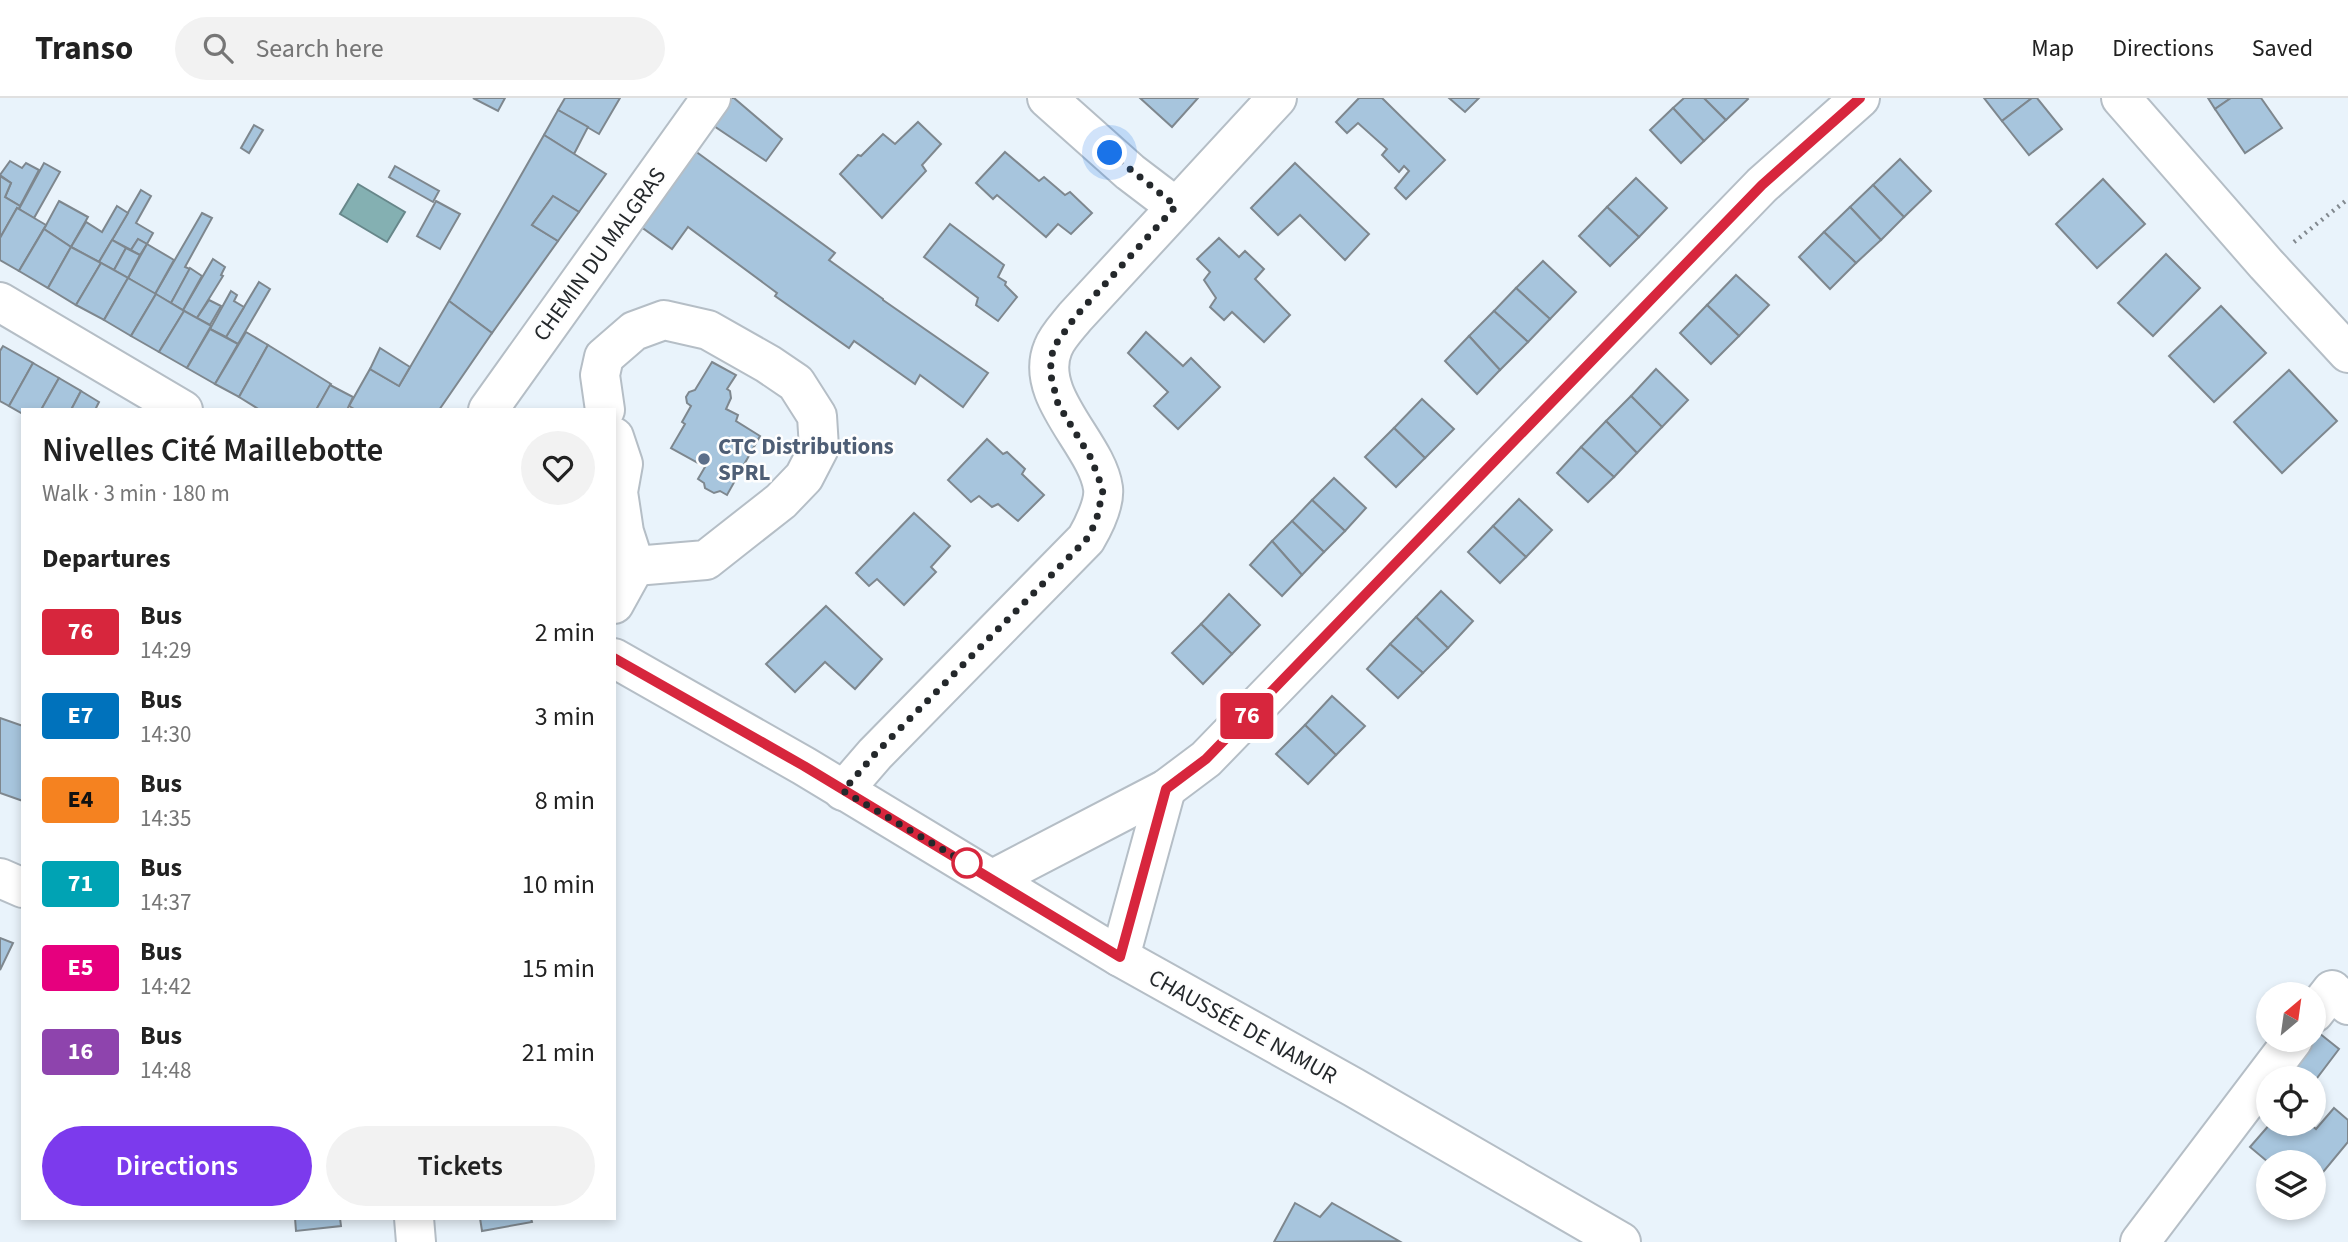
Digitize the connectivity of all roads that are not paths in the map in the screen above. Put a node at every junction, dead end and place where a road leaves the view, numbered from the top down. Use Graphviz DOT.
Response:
graph roads {
  1 [pos="711,98"];
  2 [pos="1047,98"];
  3 [pos="1277,98"];
  4 [pos="1860,98"];
  5 [pos="2121,98"];
  6 [pos="1176,206"];
  7 [pos="0,302"];
  8 [pos="2348,353"];
  9 [pos="180,408"];
  10 [pos="489,408"];
  11 [pos="605,408"];
  12 [pos="616,443"];
  13 [pos="635,566"];
  14 [pos="616,600"];
  15 [pos="616,659"];
  16 [pos="1166,789"];
  17 [pos="843,791"];
  18 [pos="0,878"];
  19 [pos="993,879"];
  20 [pos="21,887"];
  21 [pos="1120,957"];
  22 [pos="2284,1052"];
  23 [pos="414,1220"];
  24 [pos="416,1242"];
  25 [pos="1621,1242"];
  26 [pos="2140,1242"];
  1 -- 10 [label="street, CHEMIN DU MALGRAS"];
  2 -- 6 [label="street"];
  3 -- 6 [label="street"];
  4 -- 16 [label="street"];
  5 -- 8 [label="street"];
  6 -- 17 [label="street"];
  7 -- 9 [label="street"];
  11 -- 13 [label="street"];
  12 -- 13 [label="street"];
  13 -- 14 [label="street"];
  15 -- 17 [label="street, CHAUSSÉE DE NAMUR"];
  16 -- 19 [label="street"];
  16 -- 21 [label="street"];
  17 -- 19 [label="street, CHAUSSÉE DE NAMUR"];
  18 -- 20 [label="street"];
  19 -- 21 [label="street, CHAUSSÉE DE NAMUR"];
  21 -- 25 [label="street, CHAUSSÉE DE NAMUR"];
  22 -- 26 [label="street"];
  23 -- 24 [label="street"];
}
